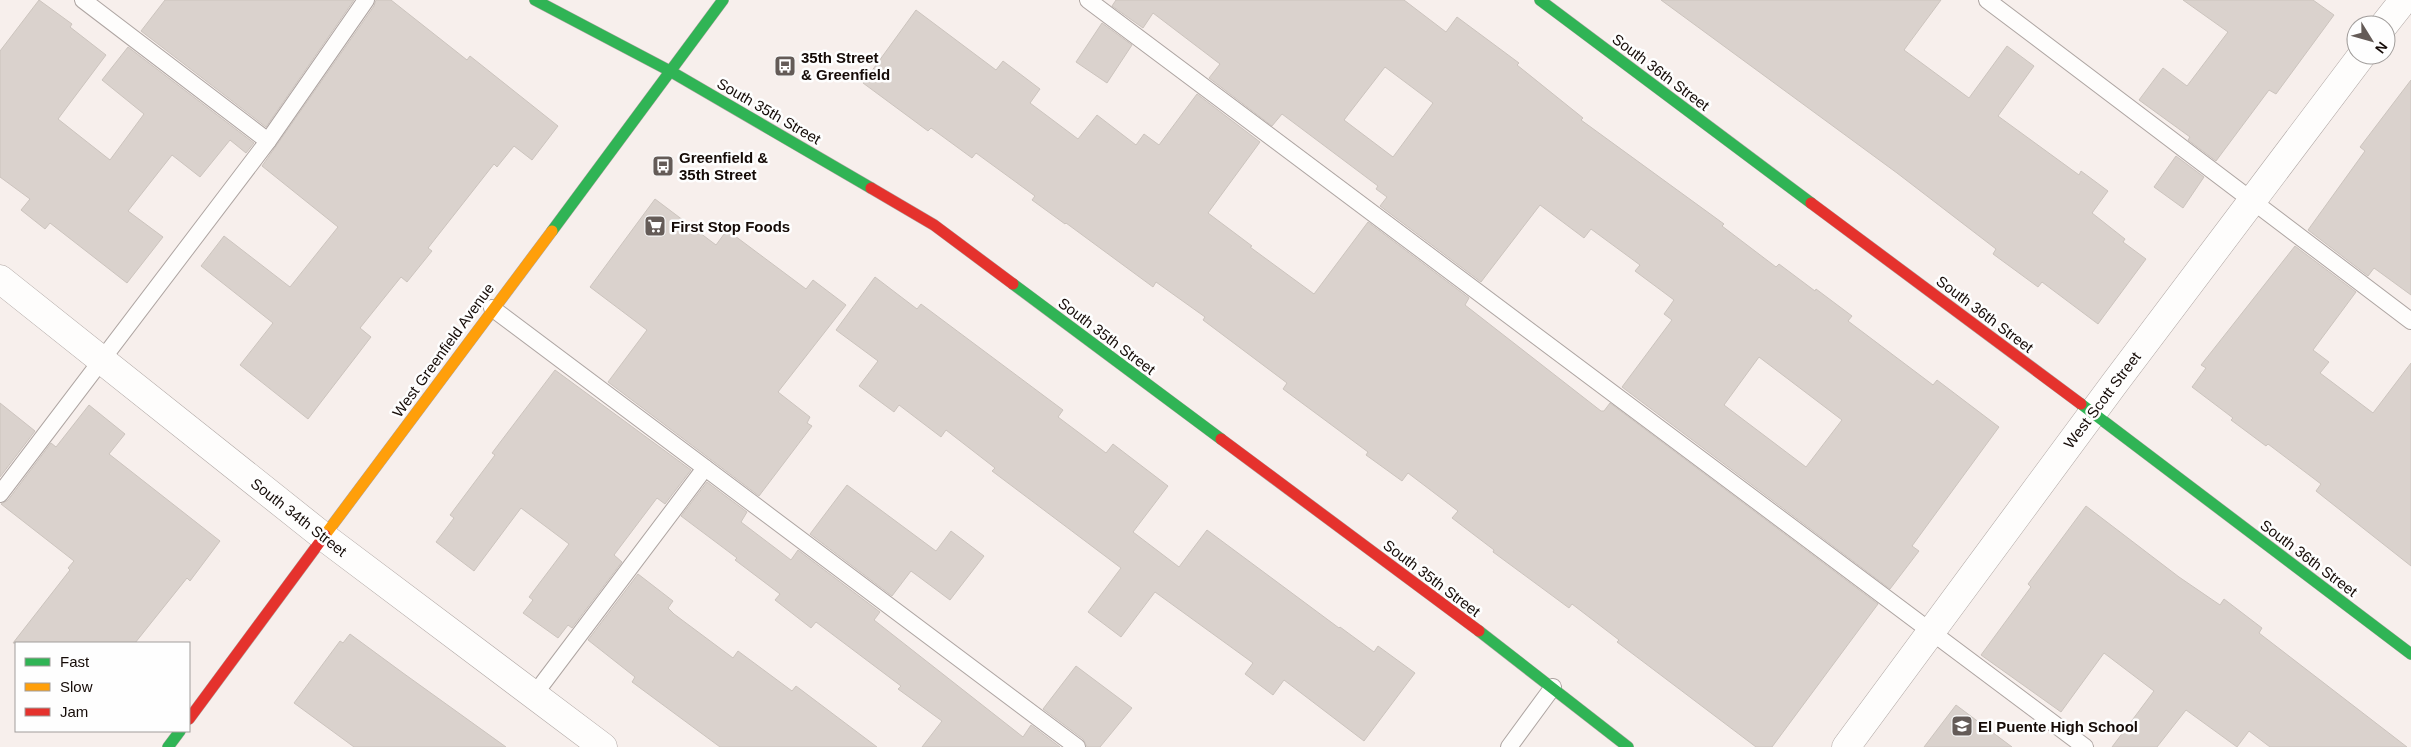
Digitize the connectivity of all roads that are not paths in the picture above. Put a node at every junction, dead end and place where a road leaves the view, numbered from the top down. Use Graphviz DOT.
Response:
graph roads {
  1 [pos="84,0"];
  2 [pos="366,0"];
  3 [pos="535,0"];
  4 [pos="723,0"];
  5 [pos="1088,0"];
  6 [pos="1540,0"];
  7 [pos="1987,0"];
  8 [pos="2354,65"];
  9 [pos="670,71"];
  10 [pos="268,142"];
  11 [pos="2252,200"];
  12 [pos="0,279"];
  13 [pos="492,308"];
  14 [pos="2411,321"];
  15 [pos="101,359"];
  16 [pos="2093,413"];
  17 [pos="705,468"];
  18 [pos="0,494"];
  19 [pos="324,538"];
  20 [pos="1931,631"];
  21 [pos="2411,654"];
  22 [pos="1553,687"];
  23 [pos="534,695"];
  24 [pos="190,718"];
  25 [pos="179,732"];
  26 [pos="168,747"];
  27 [pos="603,747"];
  28 [pos="1077,747"];
  29 [pos="1509,747"];
  30 [pos="1628,747"];
  31 [pos="1846,747"];
  32 [pos="2085,747"];
  1 -- 10 [label="lane"];
  2 -- 10 [label="lane"];
  3 -- 9 [label="main road, South 35th Street"];
  4 -- 9 [label="main road, West Greenfield Avenue"];
  5 -- 20 [label="lane"];
  6 -- 16 [label="main road, South 36th Street"];
  7 -- 11 [label="lane"];
  8 -- 11 [label="street, West Scott Street"];
  9 -- 13 [label="main road, West Greenfield Avenue"];
  9 -- 22 [label="main road, South 35th Street"];
  10 -- 15 [label="lane"];
  11 -- 14 [label="lane"];
  11 -- 16 [label="street, West Scott Street"];
  12 -- 15 [label="street, South 34th Street"];
  13 -- 17 [label="lane"];
  13 -- 19 [label="main road, West Greenfield Avenue"];
  15 -- 18 [label="lane"];
  15 -- 19 [label="street, South 34th Street"];
  16 -- 20 [label="street, West Scott Street"];
  16 -- 21 [label="main road, South 36th Street"];
  17 -- 23 [label="lane"];
  17 -- 28 [label="lane"];
  19 -- 23 [label="street, South 34th Street"];
  19 -- 24 [label="main road, West Greenfield Avenue"];
  20 -- 31 [label="street, West Scott Street"];
  20 -- 32 [label="lane"];
  22 -- 29 [label="lane"];
  22 -- 30 [label="main road, South 35th Street"];
  23 -- 27 [label="street, South 34th Street"];
  25 -- 26 [label="main road"];
}
